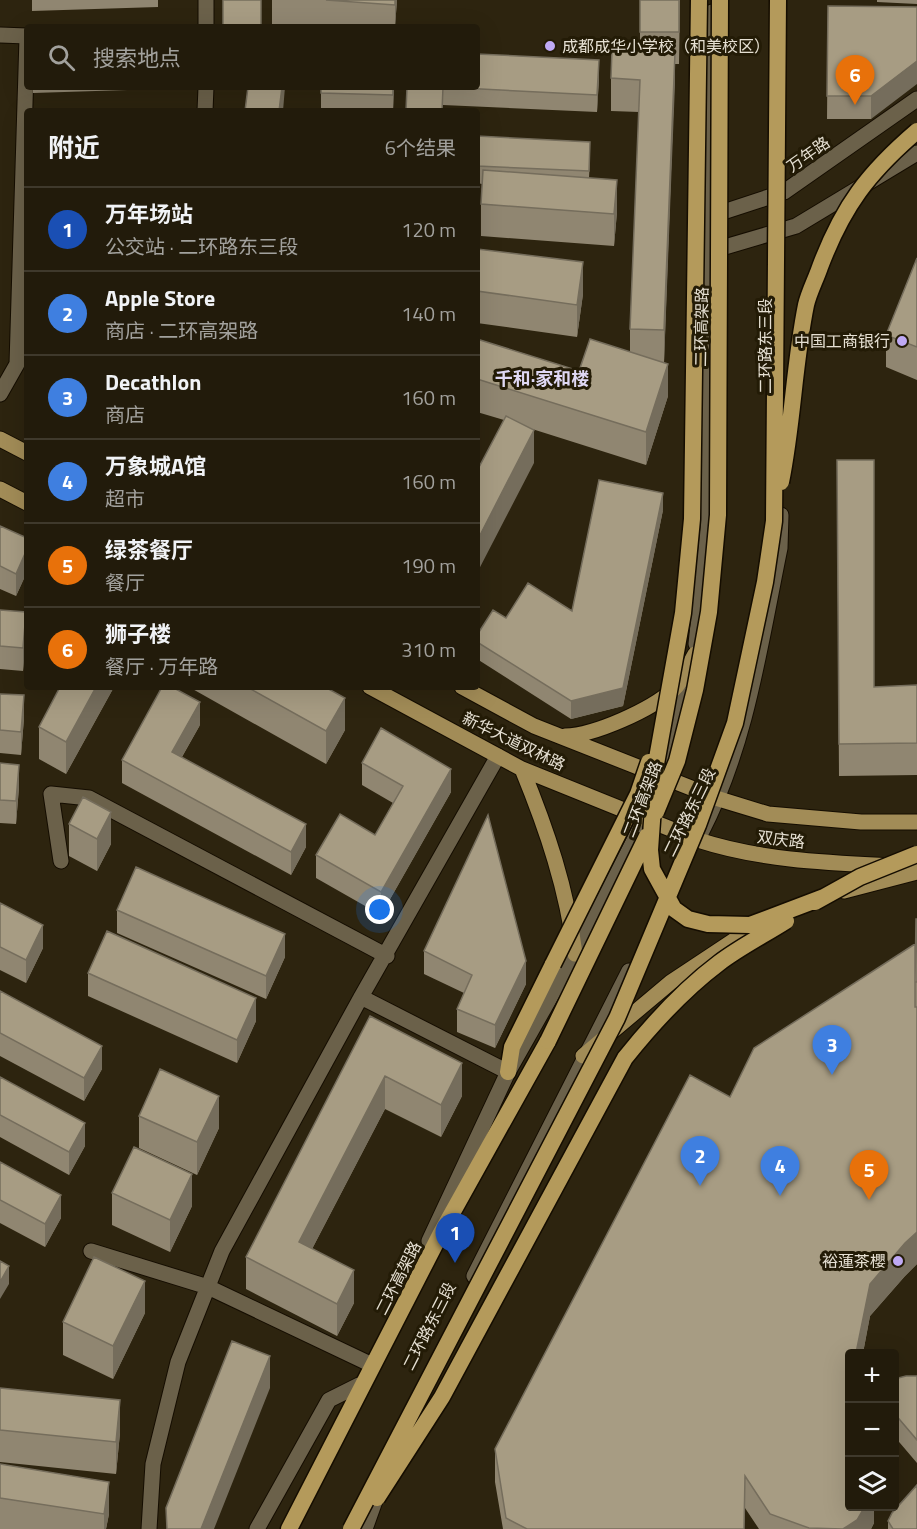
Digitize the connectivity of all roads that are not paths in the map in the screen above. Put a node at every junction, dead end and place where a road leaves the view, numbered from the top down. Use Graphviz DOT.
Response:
graph roads {
  1 [pos="206,0"];
  2 [pos="699,0"];
  3 [pos="712,0"];
  4 [pos="720,0"];
  5 [pos="778,0"];
  6 [pos="786,0"];
  7 [pos="206,24"];
  8 [pos="0,36"];
  9 [pos="24,37"];
  10 [pos="25,90"];
  11 [pos="206,90"];
  12 [pos="917,99"];
  13 [pos="25,108"];
  14 [pos="205,108"];
  15 [pos="917,131"];
  16 [pos="24,135"];
  17 [pos="917,153"];
  18 [pos="784,192"];
  19 [pos="708,217"];
  20 [pos="784,231"];
  21 [pos="708,252"];
  22 [pos="0,394"];
  23 [pos="0,439"];
  24 [pos="24,451"];
  25 [pos="0,489"];
  26 [pos="24,501"];
  27 [pos="774,521"];
  28 [pos="695,654"];
  29 [pos="376,690"];
  30 [pos="468,690"];
  31 [pos="662,727"];
  32 [pos="560,737"];
  33 [pos="498,756"];
  34 [pos="522,769"];
  35 [pos="660,777"];
  36 [pos="719,799"];
  37 [pos="646,819"];
  38 [pos="917,822"];
  39 [pos="698,840"];
  40 [pos="917,854"];
  41 [pos="61,861"];
  42 [pos="917,867"];
  43 [pos="917,872"];
  44 [pos="824,897"];
  45 [pos="575,954"];
  46 [pos="387,956"];
  47 [pos="361,997"];
  48 [pos="584,1056"];
  49 [pos="508,1072"];
  50 [pos="91,1251"];
  51 [pos="208,1287"];
  52 [pos="370,1364"];
  53 [pos="359,1385"];
  54 [pos="401,1423"];
  55 [pos="149,1529"];
  56 [pos="257,1529"];
  57 [pos="280,1529"];
  58 [pos="289,1529"];
  59 [pos="342,1529"];
  60 [pos="351,1529"];
  61 [pos="358,1529"];
  62 [pos="365,1529"];
  1 -- 7 [label="main road"];
  2 -- 31 [label="highway, bridge"];
  3 -- 19 [label="main road"];
  4 -- 58 [label="highway, 二环高架路, bridge"];
  5 -- 27 [label="highway, bridge"];
  6 -- 18 [label="main road, 二环路东三段"];
  8 -- 9 [label="main road"];
  10 -- 13 [label="main road"];
  11 -- 14 [label="main road"];
  12 -- 18 [label="main road, 万年路"];
  15 -- 27 [label="highway, bridge"];
  16 -- 22 [label="main road"];
  17 -- 20 [label="main road"];
  18 -- 19 [label="main road, 万年路"];
  18 -- 20 [label="main road, 二环路东三段"];
  19 -- 21 [label="main road"];
  20 -- 21 [label="main road"];
  20 -- 36 [label="main road, 二环路东三段"];
  21 -- 28 [label="main road"];
  23 -- 24 [label="main road"];
  25 -- 26 [label="main road"];
  27 -- 60 [label="highway, bridge"];
  28 -- 32 [label="main road"];
  28 -- 35 [label="main road"];
  29 -- 33 [label="main road, 新华大道双林路"];
  30 -- 32 [label="main road, 新华大道双林路"];
  31 -- 44 [label="highway, bridge"];
  31 -- 49 [label="highway, bridge"];
  32 -- 35 [label="main road, 新华大道双林路"];
  33 -- 34 [label="main road, 新华大道双林路"];
  33 -- 46 [label="main road"];
  34 -- 37 [label="main road, 新华大道双林路"];
  34 -- 45 [label="main road"];
  35 -- 36 [label="main road, 双庆路"];
  35 -- 37 [label="main road"];
  36 -- 38 [label="main road, 双庆路"];
  36 -- 39 [label="main road, 二环路东三段"];
  37 -- 39 [label="main road, 双庆路"];
  37 -- 45 [label="main road"];
  39 -- 42 [label="main road, 双庆路"];
  39 -- 48 [label="main road, 二环路东三段"];
  40 -- 44 [label="highway, bridge"];
  41 -- 46 [label="main road"];
  43 -- 48 [label="main road"];
  44 -- 61 [label="highway, bridge"];
  45 -- 49 [label="main road"];
  46 -- 47 [label="main road"];
  47 -- 49 [label="main road"];
  47 -- 51 [label="main road"];
  48 -- 54 [label="main road, 二环路东三段"];
  49 -- 52 [label="main road"];
  50 -- 51 [label="main road"];
  51 -- 52 [label="main road"];
  51 -- 55 [label="main road"];
  52 -- 53 [label="main road"];
  53 -- 56 [label="main road"];
  53 -- 57 [label="main road"];
  54 -- 59 [label="main road, 二环路东三段"];
  54 -- 62 [label="main road"];
}
